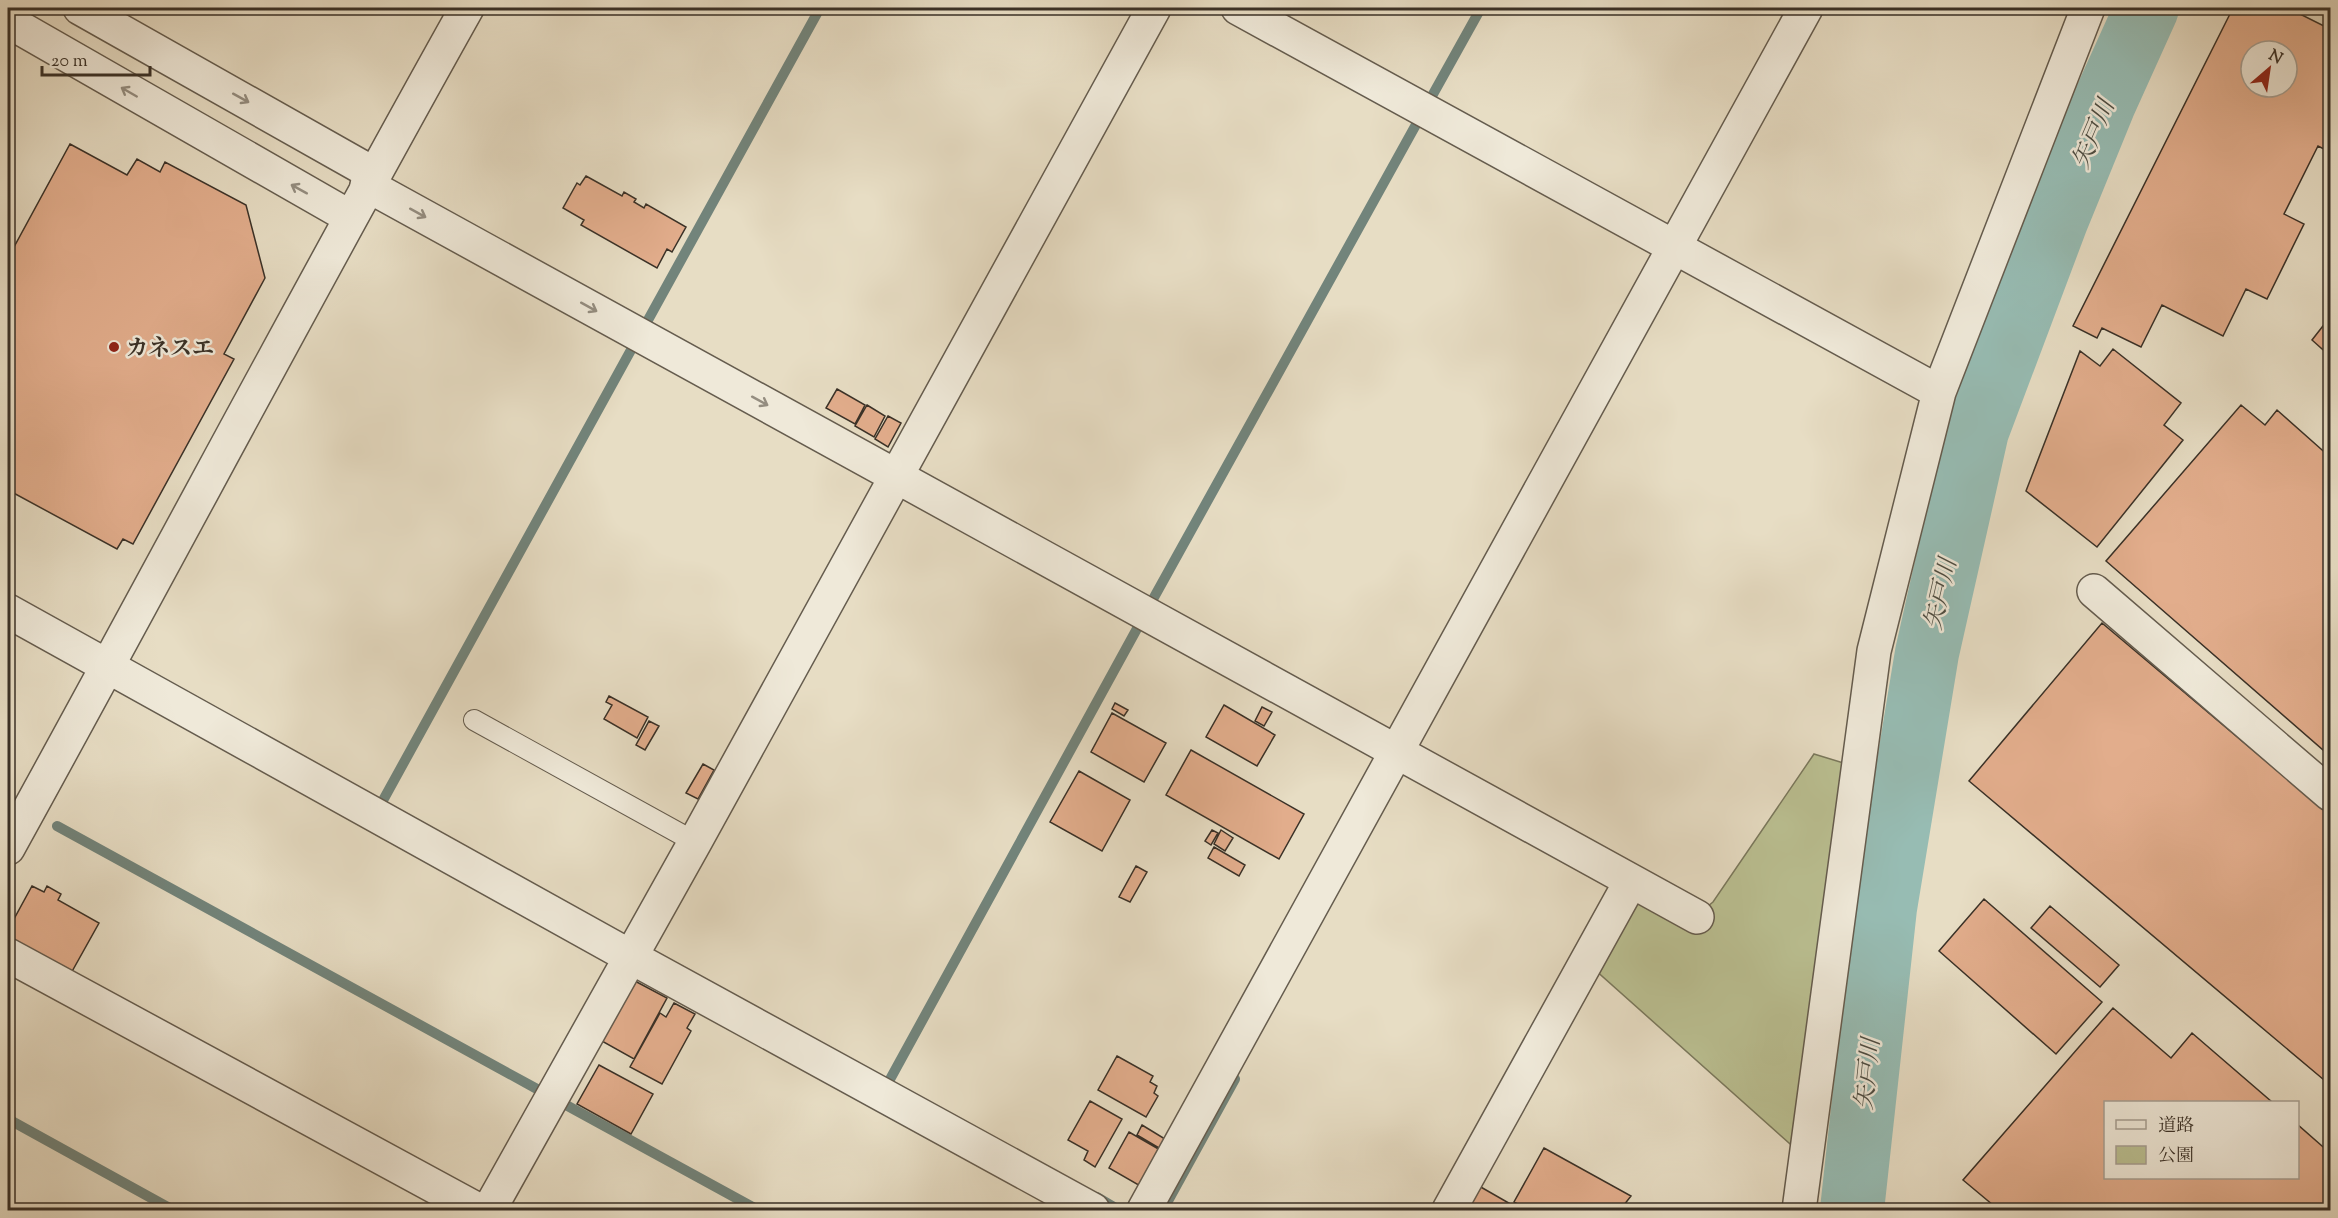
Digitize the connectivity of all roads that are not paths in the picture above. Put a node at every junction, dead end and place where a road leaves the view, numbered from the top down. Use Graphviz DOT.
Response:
graph roads {
  1 [pos="80,8"];
  2 [pos="467,8"];
  3 [pos="1154,8"];
  4 [pos="1238,8"];
  5 [pos="1806,8"];
  6 [pos="2088,8"];
  7 [pos="8,21"];
  8 [pos="371,179"];
  9 [pos="350,218"];
  10 [pos="1674,247"];
  11 [pos="1939,392"];
  12 [pos="897,476"];
  13 [pos="2094,591"];
  14 [pos="8,611"];
  15 [pos="108,666"];
  16 [pos="474,720"];
  17 [pos="1396,751"];
  18 [pos="2331,794"];
  19 [pos="695,842"];
  20 [pos="8,848"];
  21 [pos="1631,881"];
  22 [pos="1697,917"];
  23 [pos="8,955"];
  24 [pos="631,957"];
  25 [pos="478,1210"];
  26 [pos="489,1210"];
  27 [pos="1093,1210"];
  28 [pos="1144,1210"];
  29 [pos="1449,1210"];
  30 [pos="1799,1210"];
  1 -- 8 [label="street, one-way"];
  2 -- 8 [label="street"];
  3 -- 12 [label="street"];
  4 -- 10 [label="street"];
  5 -- 10 [label="street"];
  6 -- 11 [label="street"];
  9 -- 7 [label="street, one-way"];
  8 -- 9 [label="street"];
  8 -- 12 [label="street, one-way"];
  9 -- 15 [label="street"];
  10 -- 11 [label="street"];
  10 -- 17 [label="street"];
  11 -- 30 [label="street"];
  12 -- 17 [label="street"];
  12 -- 19 [label="street"];
  13 -- 18 [label="street"];
  14 -- 15 [label="street"];
  15 -- 20 [label="street"];
  15 -- 24 [label="street"];
  16 -- 19 [label="lane"];
  17 -- 21 [label="street"];
  17 -- 28 [label="street"];
  19 -- 24 [label="street"];
  21 -- 22 [label="street"];
  21 -- 29 [label="street"];
  23 -- 25 [label="street"];
  24 -- 26 [label="street"];
  24 -- 27 [label="street"];
}
